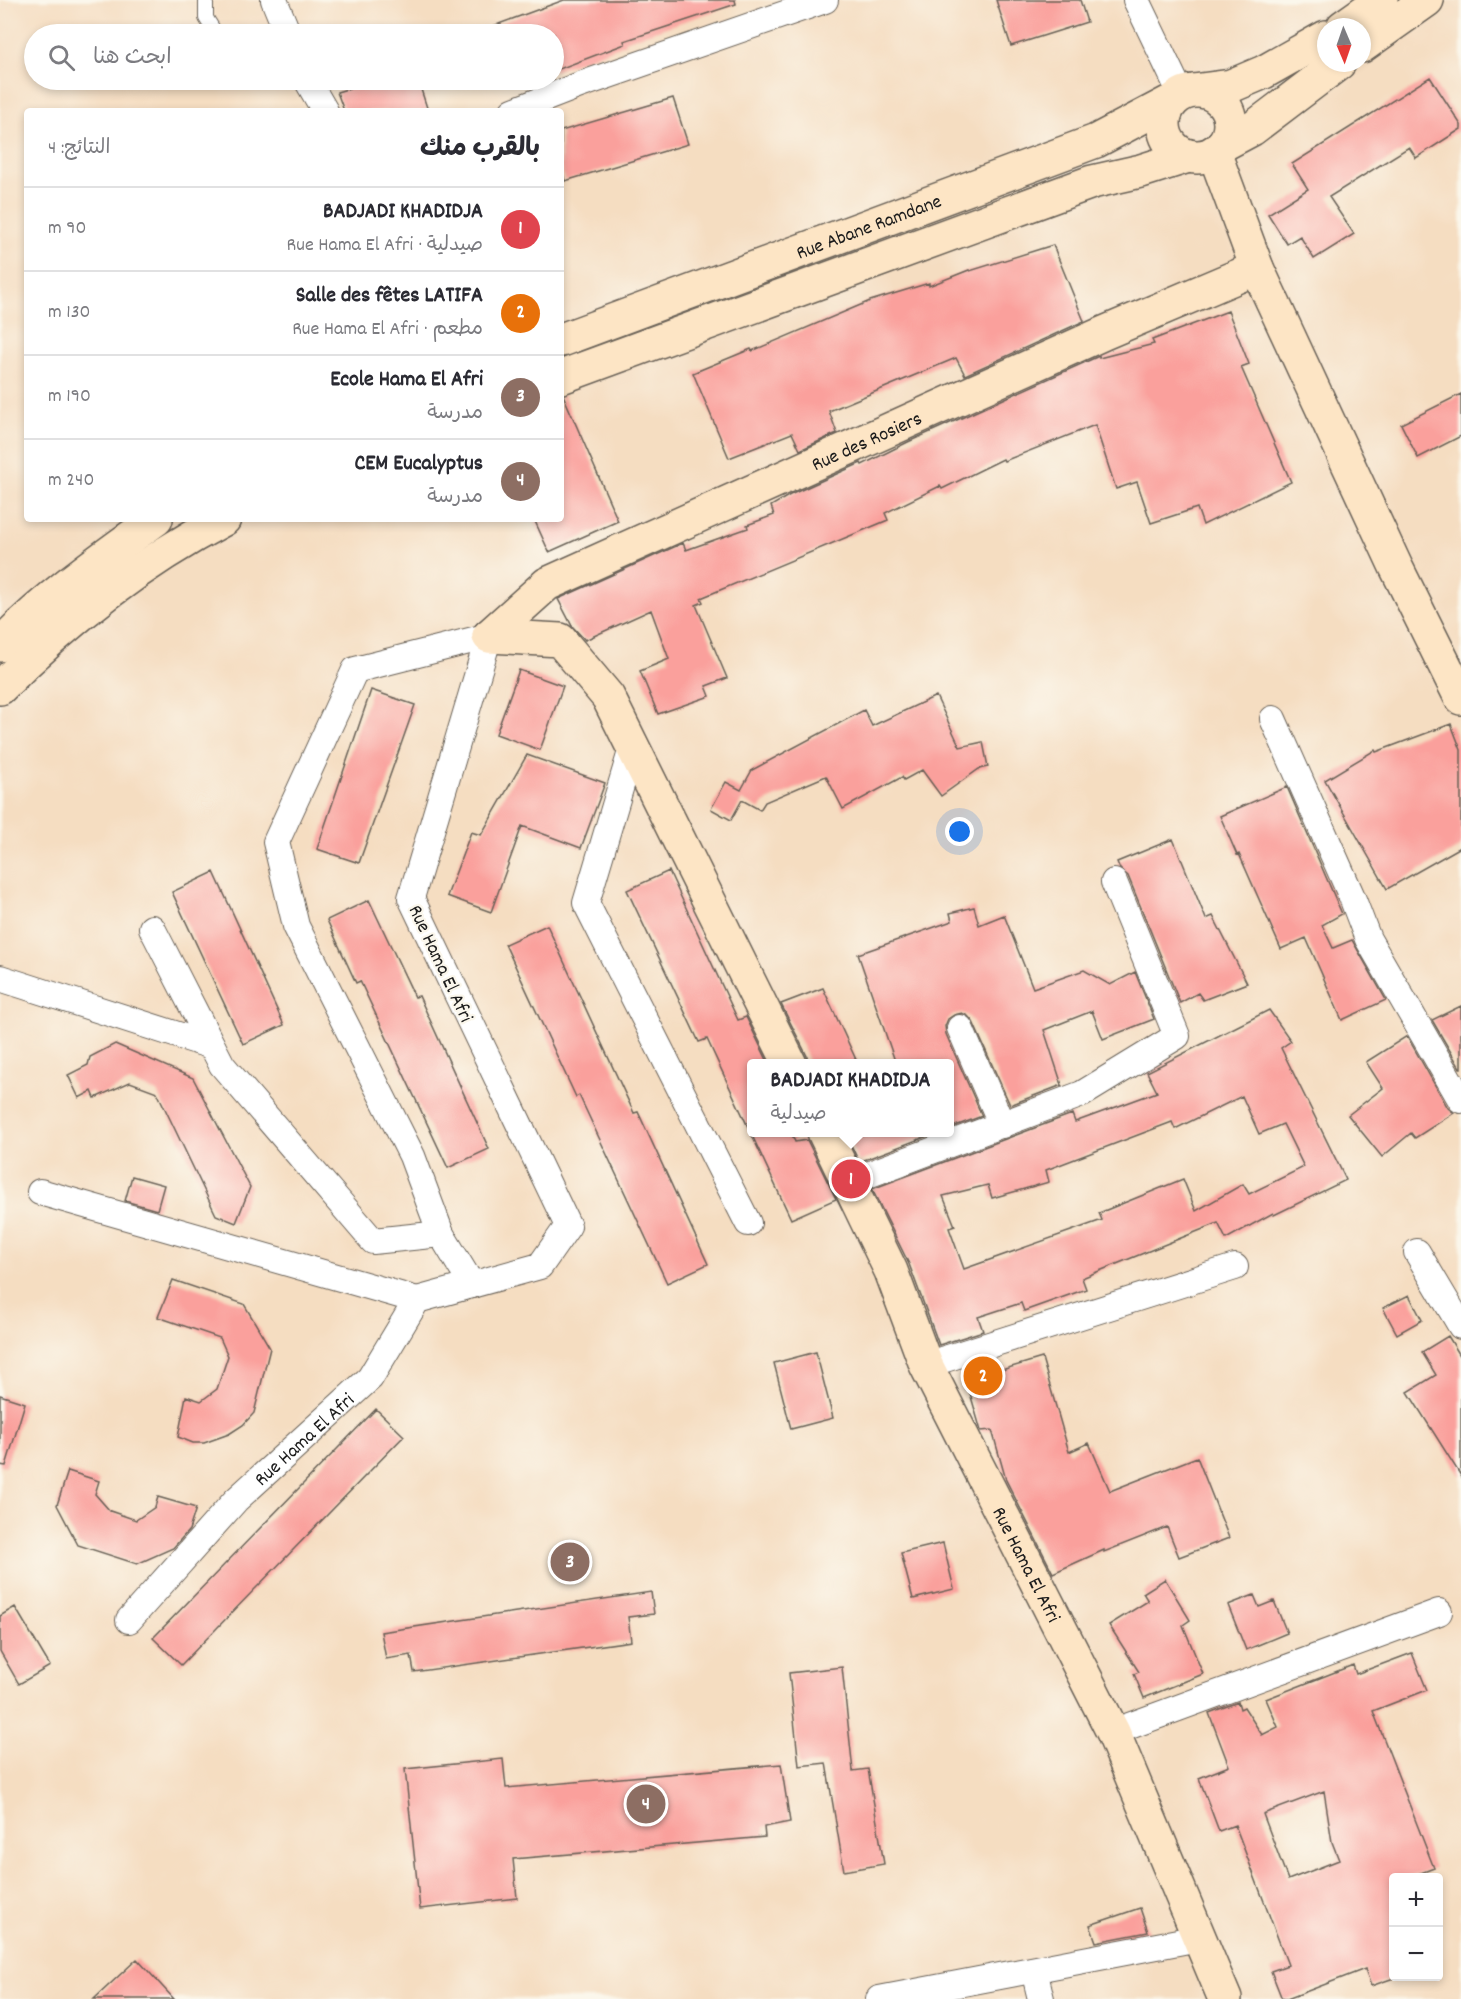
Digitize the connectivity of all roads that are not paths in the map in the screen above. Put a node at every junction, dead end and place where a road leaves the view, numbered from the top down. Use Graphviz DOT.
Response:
graph roads {
  1 [pos="206,0"];
  2 [pos="274,0"];
  3 [pos="825,0"];
  4 [pos="1136,0"];
  5 [pos="1381,0"];
  6 [pos="1427,0"];
  7 [pos="1356,18"];
  8 [pos="210,24"];
  9 [pos="284,24"];
  10 [pos="1371,40"];
  11 [pos="1317,42"];
  12 [pos="1327,72"];
  13 [pos="313,90"];
  14 [pos="1182,95"];
  15 [pos="323,108"];
  16 [pos="521,108"];
  17 [pos="1208,151"];
  18 [pos="1257,268"];
  19 [pos="564,339"];
  20 [pos="564,376"];
  21 [pos="152,522"];
  22 [pos="219,522"];
  23 [pos="489,636"];
  24 [pos="0,645"];
  25 [pos="0,688"];
  26 [pos="1461,698"];
  27 [pos="1273,719"];
  28 [pos="633,745"];
  29 [pos="1114,882"];
  30 [pos="152,928"];
  31 [pos="0,978"];
  32 [pos="960,1029"];
  33 [pos="212,1046"];
  34 [pos="788,1059"];
  35 [pos="1461,1100"];
  36 [pos="1002,1125"];
  37 [pos="826,1137"];
  38 [pos="849,1182"];
  39 [pos="40,1192"];
  40 [pos="748,1223"];
  41 [pos="441,1234"];
  42 [pos="1417,1252"];
  43 [pos="1235,1267"];
  44 [pos="472,1284"];
  45 [pos="417,1300"];
  46 [pos="1461,1326"];
  47 [pos="926,1365"];
  48 [pos="1439,1612"];
  49 [pos="129,1620"];
  50 [pos="1113,1732"];
  51 [pos="1199,1938"];
  52 [pos="1034,1970"];
  53 [pos="879,1999"];
  54 [pos="1041,1999"];
  55 [pos="1225,1999"];
  1 -- 8 [label="lane"];
  2 -- 9 [label="street"];
  3 -- 16 [label="street"];
  4 -- 14 [label="street"];
  5 -- 7 [label="street"];
  6 -- 10 [label="street"];
  11 -- 14 [label="street"];
  12 -- 17 [label="street"];
  13 -- 15 [label="street"];
  14 -- 17 [label="street"];
  14 -- 17 [label="street"];
  14 -- 19 [label="street, Rue Abane Ramdane"];
  17 -- 18 [label="street"];
  17 -- 20 [label="street"];
  18 -- 23 [label="street, Rue des Rosiers"];
  18 -- 26 [label="street"];
  21 -- 24 [label="street"];
  22 -- 25 [label="street"];
  23 -- 28 [label="street"];
  23 -- 41 [label="street"];
  23 -- 44 [label="street, Rue Hama El Afri"];
  27 -- 35 [label="street"];
  28 -- 34 [label="street"];
  28 -- 40 [label="street"];
  29 -- 36 [label="street"];
  30 -- 33 [label="street"];
  31 -- 33 [label="street"];
  32 -- 36 [label="street"];
  33 -- 41 [label="street"];
  36 -- 38 [label="street"];
  37 -- 38 [label="street, Rue Hama El Afri"];
  38 -- 47 [label="street, Rue Hama El Afri"];
  39 -- 45 [label="street"];
  41 -- 44 [label="street"];
  42 -- 46 [label="street"];
  43 -- 47 [label="street"];
  44 -- 45 [label="street, Rue Hama El Afri"];
  45 -- 49 [label="street, Rue Hama El Afri"];
  47 -- 50 [label="street, Rue Hama El Afri"];
  48 -- 50 [label="street"];
  50 -- 51 [label="street, Rue Hama El Afri"];
  51 -- 52 [label="street"];
  51 -- 55 [label="street, Rue Hama El Afri"];
  52 -- 53 [label="street"];
  52 -- 54 [label="street"];
}
